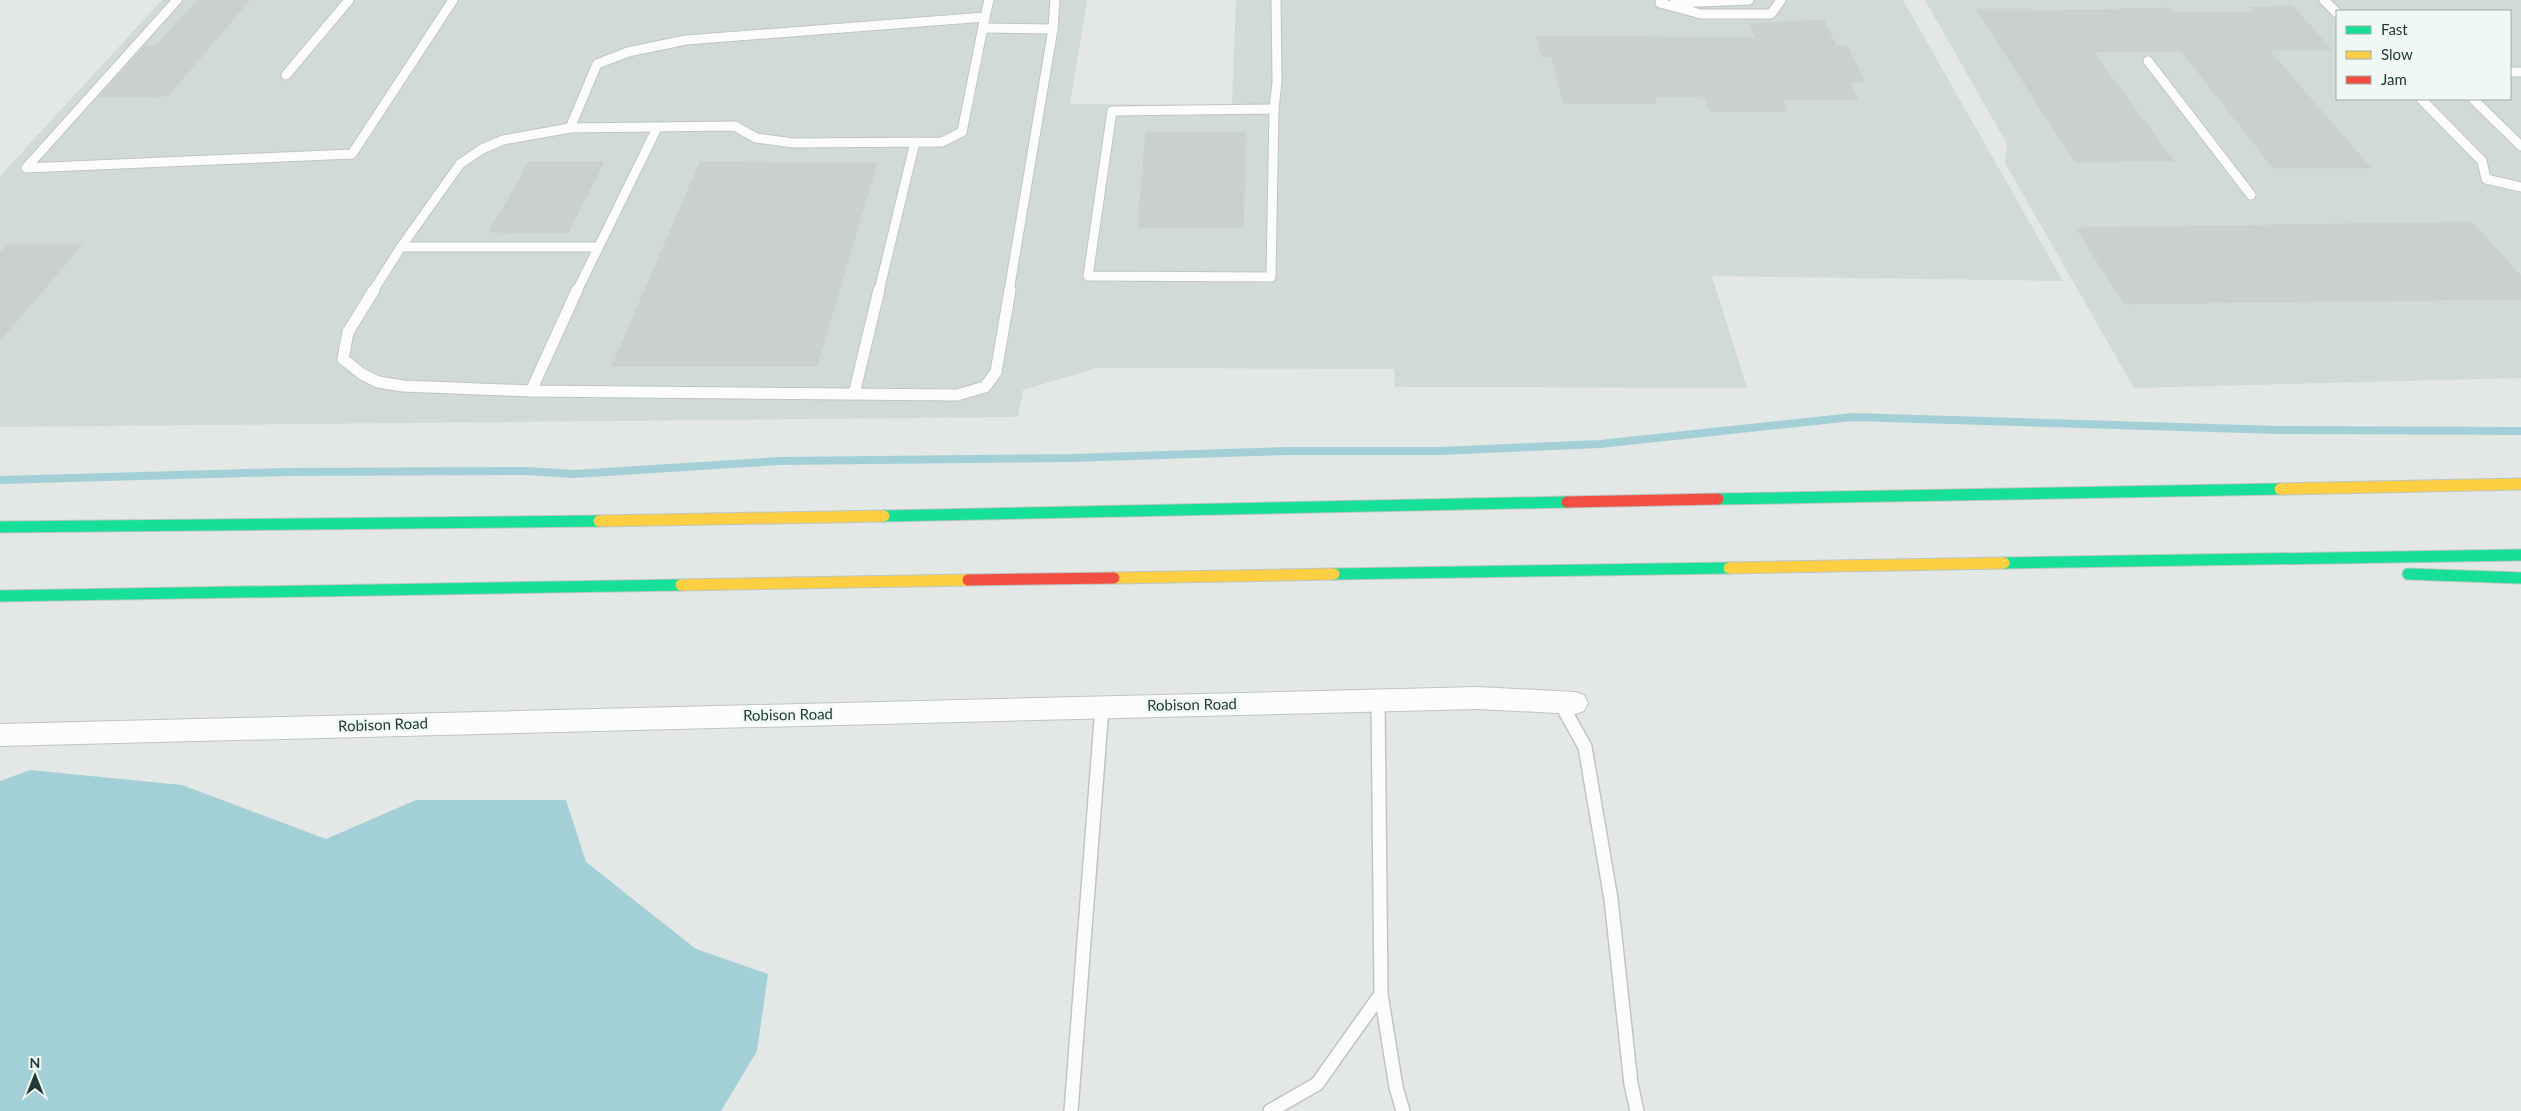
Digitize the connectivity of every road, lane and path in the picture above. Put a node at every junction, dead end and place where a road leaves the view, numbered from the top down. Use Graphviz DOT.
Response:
graph roads {
  1 [pos="177,0"];
  2 [pos="349,0"];
  3 [pos="453,0"];
  4 [pos="989,0"];
  5 [pos="1055,0"];
  6 [pos="1276,0"];
  7 [pos="1749,0"];
  8 [pos="1781,0"];
  9 [pos="2324,0"];
  10 [pos="2336,12"];
  11 [pos="986,18"];
  12 [pos="983,28"];
  13 [pos="1053,28"];
  14 [pos="2148,61"];
  15 [pos="286,75"];
  16 [pos="2422,100"];
  17 [pos="2474,100"];
  18 [pos="1274,109"];
  19 [pos="570,128"];
  20 [pos="657,128"];
  21 [pos="915,142"];
  22 [pos="2521,146"];
  23 [pos="2521,187"];
  24 [pos="2251,195"];
  25 [pos="401,247"];
  26 [pos="597,247"];
  27 [pos="531,390"];
  28 [pos="854,394"];
  29 [pos="2521,472"];
  30 [pos="2521,484"];
  31 [pos="2244,488"];
  32 [pos="0,527"];
  33 [pos="2521,554"];
  34 [pos="2076,563"];
  35 [pos="2304,570"];
  36 [pos="2392,574"];
  37 [pos="2521,578"];
  38 [pos="0,596"];
  39 [pos="1378,701"];
  40 [pos="1568,703"];
  41 [pos="1102,707"];
  42 [pos="0,735"];
  43 [pos="1381,994"];
  44 [pos="1073,1095"];
  45 [pos="1071,1111"];
  46 [pos="1079,1111"];
  47 [pos="1270,1111"];
  48 [pos="1403,1111"];
  49 [pos="1637,1111"];
  1 -- 3 [label="lane"];
  2 -- 15 [label="lane"];
  4 -- 11 [label="lane"];
  5 -- 13 [label="lane"];
  6 -- 18 [label="lane"];
  7 -- 8 [label="lane"];
  9 -- 10 [label="lane"];
  11 -- 12 [label="lane"];
  11 -- 19 [label="lane"];
  12 -- 13 [label="lane"];
  12 -- 21 [label="lane"];
  13 -- 28 [label="lane"];
  14 -- 24 [label="lane"];
  16 -- 23 [label="lane"];
  17 -- 22 [label="lane"];
  18 -- 18 [label="lane"];
  19 -- 20 [label="lane"];
  19 -- 25 [label="lane"];
  20 -- 21 [label="lane"];
  20 -- 26 [label="lane"];
  21 -- 28 [label="lane"];
  25 -- 26 [label="lane"];
  25 -- 27 [label="lane"];
  26 -- 27 [label="lane"];
  27 -- 28 [label="lane"];
  29 -- 31 [label="highway"];
  30 -- 31 [label="highway"];
  31 -- 32 [label="highway"];
  33 -- 34 [label="highway"];
  34 -- 35 [label="highway"];
  34 -- 38 [label="highway"];
  36 -- 37 [label="highway"];
  39 -- 40 [label="street, Robison Road"];
  39 -- 41 [label="street, Robison Road"];
  39 -- 43 [label="lane"];
  40 -- 49 [label="lane"];
  41 -- 42 [label="street, Robison Road"];
  41 -- 44 [label="lane"];
  43 -- 47 [label="lane"];
  43 -- 48 [label="lane"];
  44 -- 45 [label="lane"];
  44 -- 46 [label="lane"];
}
